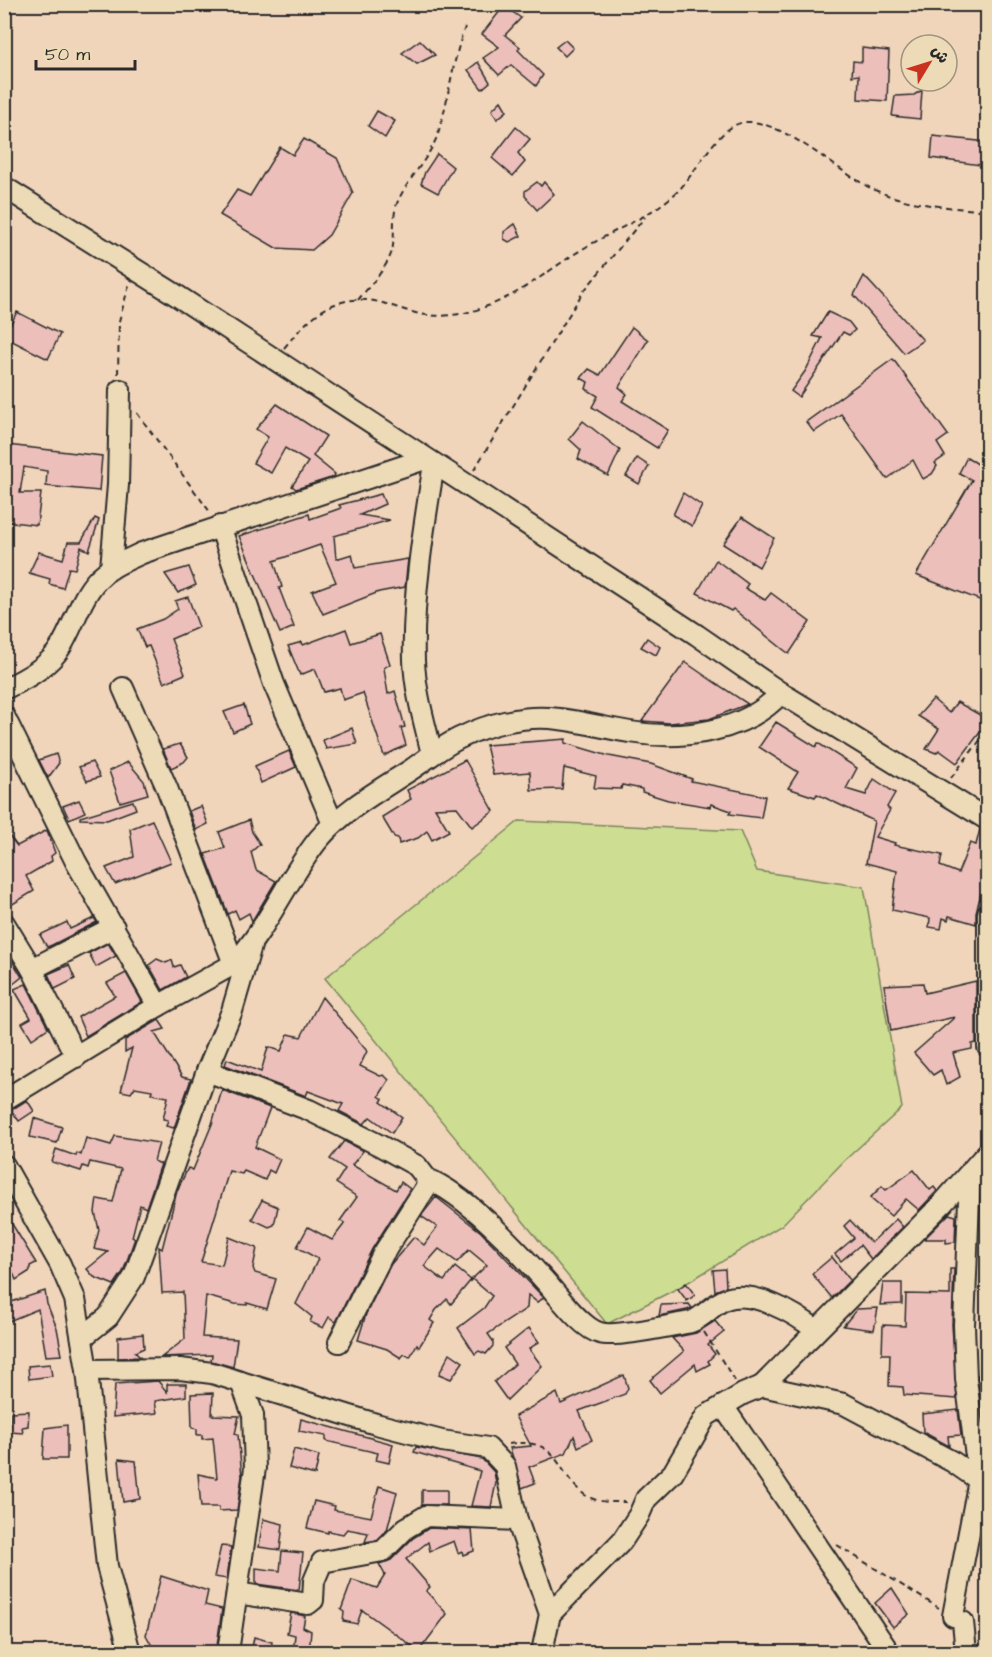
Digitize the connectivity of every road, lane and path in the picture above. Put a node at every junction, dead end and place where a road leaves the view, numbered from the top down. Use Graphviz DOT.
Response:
graph roads {
  1 [pos="465,27"];
  2 [pos="4,187"];
  3 [pos="987,212"];
  4 [pos="646,214"];
  5 [pos="134,268"];
  6 [pos="358,300"];
  7 [pos="275,360"];
  8 [pos="120,390"];
  9 [pos="429,461"];
  10 [pos="464,484"];
  11 [pos="220,526"];
  12 [pos="111,568"];
  13 [pos="123,688"];
  14 [pos="4,689"];
  15 [pos="781,693"];
  16 [pos="4,716"];
  17 [pos="987,730"];
  18 [pos="432,754"];
  19 [pos="939,792"];
  20 [pos="987,820"];
  21 [pos="333,824"];
  22 [pos="987,913"];
  23 [pos="4,923"];
  24 [pos="114,927"];
  25 [pos="252,940"];
  26 [pos="234,964"];
  27 [pos="32,969"];
  28 [pos="158,1006"];
  29 [pos="987,1047"];
  30 [pos="76,1057"];
  31 [pos="207,1071"];
  32 [pos="4,1100"];
  33 [pos="987,1152"];
  34 [pos="4,1165"];
  35 [pos="970,1175"];
  36 [pos="427,1179"];
  37 [pos="696,1320"];
  38 [pos="816,1330"];
  39 [pos="82,1337"];
  40 [pos="339,1342"];
  41 [pos="87,1370"];
  42 [pos="241,1382"];
  43 [pos="762,1386"];
  44 [pos="743,1394"];
  45 [pos="723,1406"];
  46 [pos="488,1448"];
  47 [pos="984,1481"];
  48 [pos="646,1499"];
  49 [pos="517,1520"];
  50 [pos="834,1543"];
  51 [pos="237,1593"];
  52 [pos="550,1614"];
  53 [pos="958,1619"];
  54 [pos="987,1638"];
  55 [pos="130,1653"];
  56 [pos="228,1653"];
  57 [pos="542,1653"];
  58 [pos="889,1653"];
  59 [pos="966,1653"];
  1 -- 6 [label="path"];
  2 -- 5 [label="street"];
  3 -- 4 [label="path"];
  4 -- 6 [label="path"];
  4 -- 10 [label="path"];
  5 -- 7 [label="street"];
  5 -- 8 [label="path"];
  6 -- 7 [label="path"];
  7 -- 9 [label="street"];
  8 -- 11 [label="path"];
  8 -- 12 [label="street"];
  9 -- 10 [label="street"];
  9 -- 11 [label="street"];
  9 -- 18 [label="street"];
  10 -- 15 [label="street"];
  11 -- 12 [label="street"];
  11 -- 21 [label="street"];
  12 -- 14 [label="street"];
  13 -- 26 [label="street"];
  15 -- 18 [label="street"];
  15 -- 19 [label="street"];
  16 -- 24 [label="street"];
  17 -- 19 [label="path"];
  18 -- 21 [label="street"];
  19 -- 20 [label="street"];
  21 -- 25 [label="street"];
  22 -- 29 [label="street"];
  23 -- 27 [label="street"];
  24 -- 27 [label="street"];
  24 -- 28 [label="street"];
  25 -- 26 [label="street"];
  25 -- 31 [label="street"];
  26 -- 28 [label="street"];
  27 -- 30 [label="street"];
  28 -- 30 [label="street"];
  30 -- 32 [label="street"];
  31 -- 36 [label="street"];
  31 -- 39 [label="street"];
  33 -- 35 [label="street"];
  34 -- 39 [label="street"];
  35 -- 38 [label="street"];
  35 -- 47 [label="street"];
  36 -- 37 [label="street"];
  36 -- 40 [label="street"];
  37 -- 38 [label="street"];
  37 -- 44 [label="path"];
  38 -- 43 [label="street"];
  39 -- 41 [label="street"];
  41 -- 42 [label="street"];
  41 -- 55 [label="street"];
  42 -- 46 [label="street"];
  42 -- 51 [label="street"];
  43 -- 44 [label="street"];
  43 -- 47 [label="street"];
  44 -- 45 [label="street"];
  45 -- 48 [label="street"];
  45 -- 58 [label="street"];
  46 -- 48 [label="path"];
  46 -- 49 [label="street"];
  47 -- 53 [label="street"];
  48 -- 52 [label="street"];
  49 -- 51 [label="street"];
  49 -- 52 [label="street"];
  50 -- 53 [label="path"];
  51 -- 56 [label="street"];
  52 -- 57 [label="street"];
  53 -- 54 [label="path"];
  53 -- 59 [label="street"];
}
